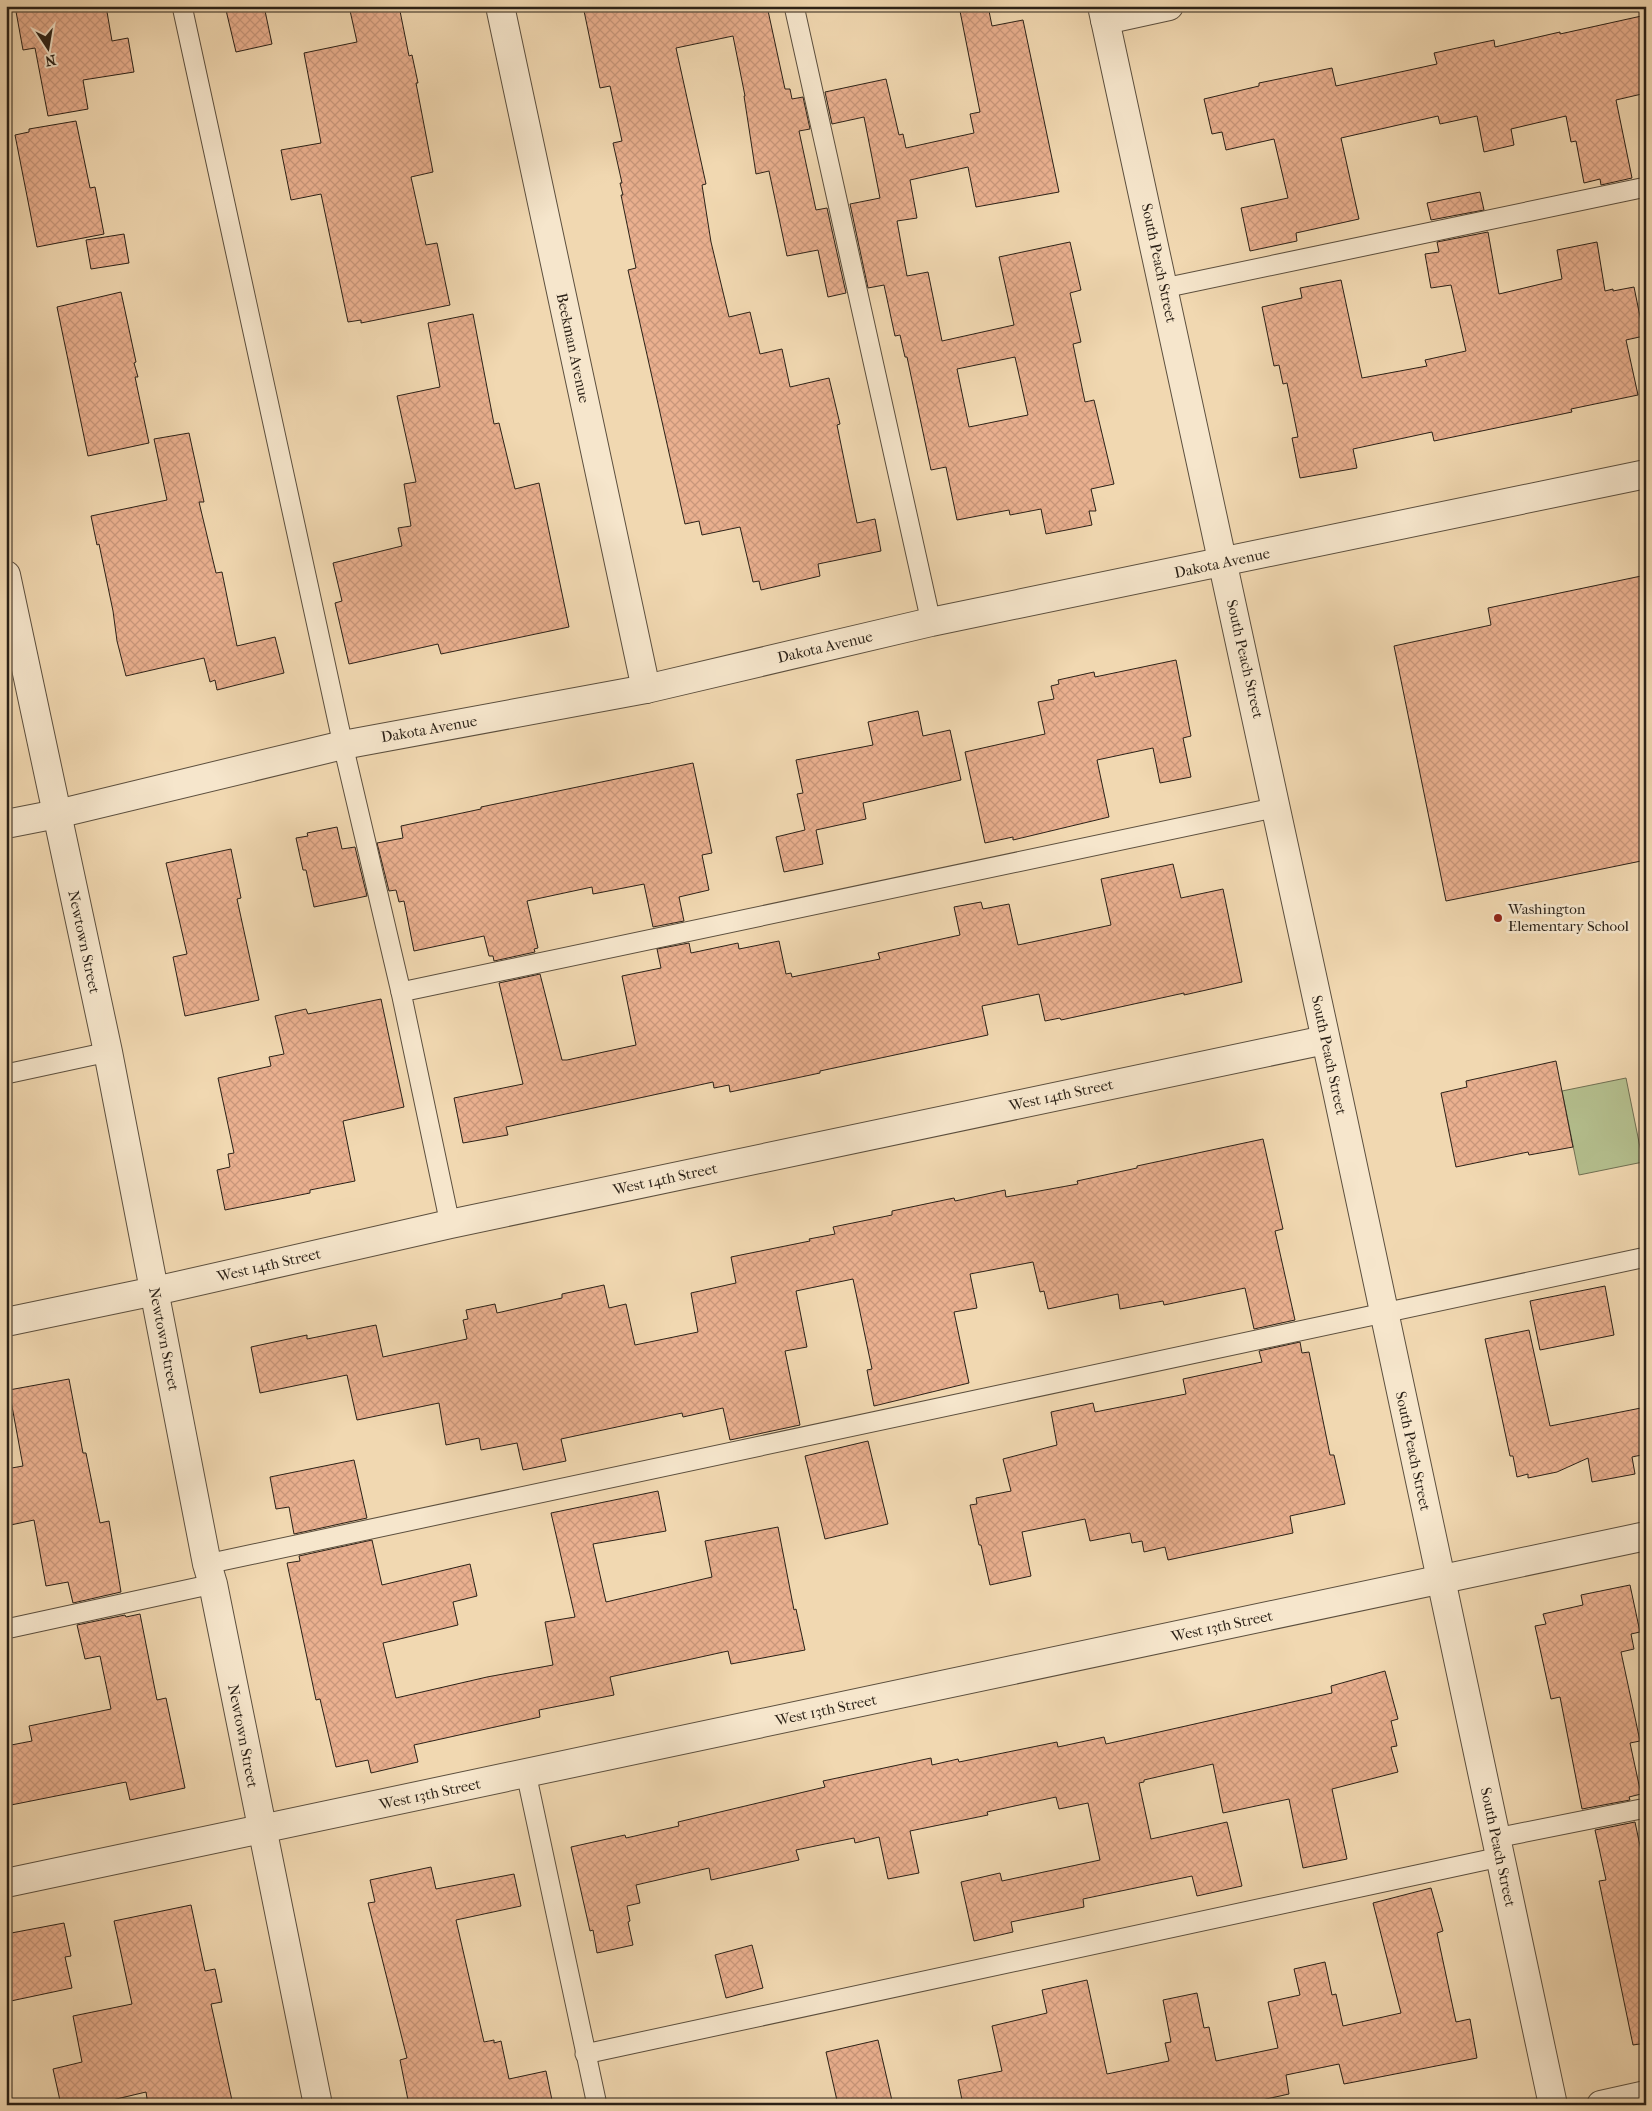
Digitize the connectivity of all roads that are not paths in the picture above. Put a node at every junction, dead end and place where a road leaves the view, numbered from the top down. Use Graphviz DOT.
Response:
graph roads {
  1 [pos="182,6"];
  2 [pos="500,6"];
  3 [pos="794,6"];
  4 [pos="1169,6"];
  5 [pos="1104,13"];
  6 [pos="1646,187"];
  7 [pos="1164,288"];
  8 [pos="1646,474"];
  9 [pos="1224,562"];
  10 [pos="6,575"];
  11 [pos="931,622"];
  12 [pos="646,689"];
  13 [pos="343,744"];
  14 [pos="1278,807"];
  15 [pos="57,814"];
  16 [pos="6,824"];
  17 [pos="401,992"];
  18 [pos="1325,1040"];
  19 [pos="108,1052"];
  20 [pos="6,1074"];
  21 [pos="450,1224"];
  22 [pos="1646,1257"];
  23 [pos="155,1291"];
  24 [pos="1383,1313"];
  25 [pos="6,1322"];
  26 [pos="1646,1536"];
  27 [pos="210,1574"];
  28 [pos="1441,1580"];
  29 [pos="6,1629"];
  30 [pos="526,1773"];
  31 [pos="1646,1808"];
  32 [pos="262,1830"];
  33 [pos="1498,1848"];
  34 [pos="6,1884"];
  35 [pos="585,2054"];
  36 [pos="1646,2095"];
  37 [pos="318,2105"];
  38 [pos="597,2105"];
  39 [pos="1553,2105"];
  40 [pos="1602,2105"];
  1 -- 13 [label="lane"];
  2 -- 12 [label="street, Beekman Avenue"];
  3 -- 11 [label="lane"];
  4 -- 5 [label="street"];
  5 -- 7 [label="street, South Peach Street"];
  6 -- 7 [label="lane"];
  7 -- 9 [label="street, South Peach Street"];
  8 -- 9 [label="street, Dakota Avenue"];
  9 -- 11 [label="street, Dakota Avenue"];
  9 -- 14 [label="street, South Peach Street"];
  10 -- 15 [label="street, Newtown Street"];
  11 -- 12 [label="street, Dakota Avenue"];
  12 -- 13 [label="street, Dakota Avenue"];
  13 -- 15 [label="street, Dakota Avenue"];
  13 -- 17 [label="lane"];
  14 -- 17 [label="lane"];
  14 -- 18 [label="street, South Peach Street"];
  15 -- 16 [label="street, Dakota Avenue"];
  15 -- 19 [label="street, Newtown Street"];
  17 -- 21 [label="lane"];
  18 -- 21 [label="street, West 14th Street"];
  18 -- 24 [label="street, South Peach Street"];
  19 -- 20 [label="lane"];
  19 -- 23 [label="street, Newtown Street"];
  21 -- 23 [label="street, West 14th Street"];
  22 -- 24 [label="lane"];
  23 -- 25 [label="street, West 14th Street"];
  23 -- 27 [label="street, Newtown Street"];
  24 -- 27 [label="lane"];
  24 -- 28 [label="street, South Peach Street"];
  26 -- 28 [label="street, West 13th Street"];
  27 -- 29 [label="lane"];
  27 -- 32 [label="street, Newtown Street"];
  28 -- 30 [label="street, West 13th Street"];
  28 -- 33 [label="street, South Peach Street"];
  30 -- 32 [label="street, West 13th Street"];
  30 -- 35 [label="lane"];
  31 -- 33 [label="lane"];
  32 -- 34 [label="street, West 13th Street"];
  32 -- 37 [label="street, Newtown Street"];
  33 -- 35 [label="lane"];
  33 -- 39 [label="street, South Peach Street"];
  35 -- 38 [label="lane"];
  36 -- 40 [label="street"];
}
